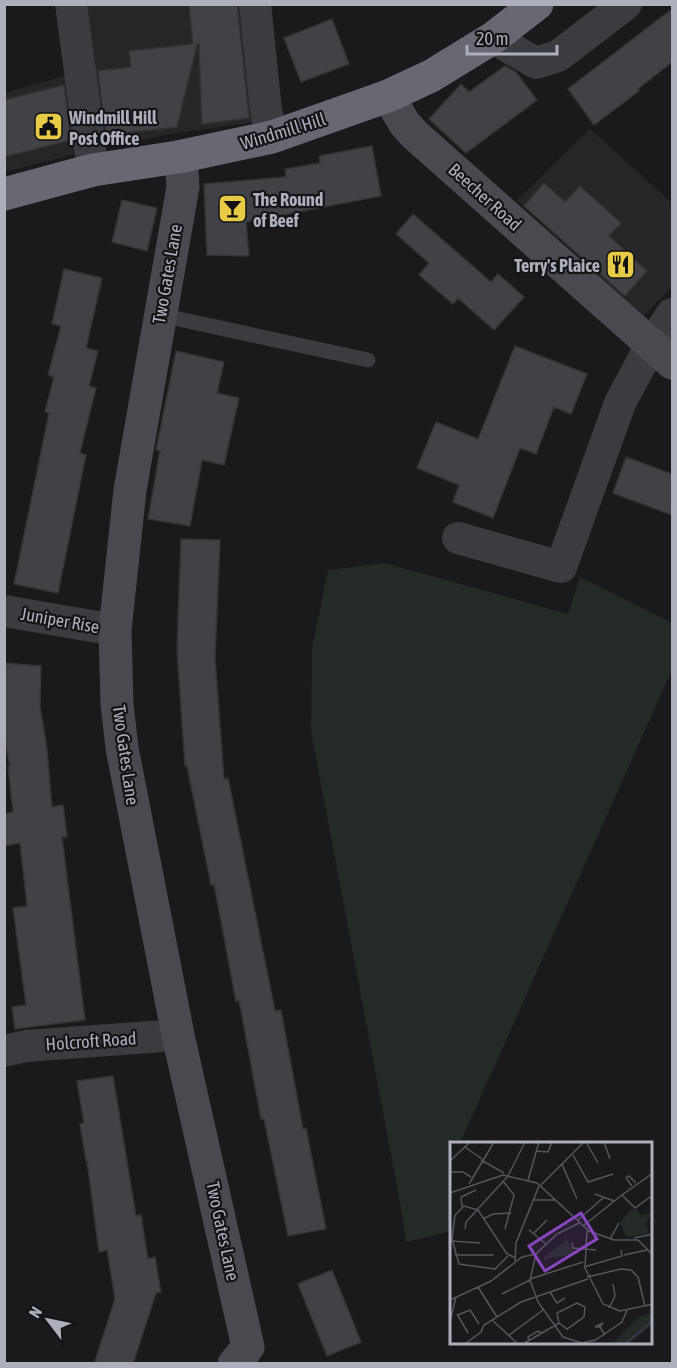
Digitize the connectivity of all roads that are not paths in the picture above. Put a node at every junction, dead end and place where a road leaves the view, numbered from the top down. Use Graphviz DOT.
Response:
graph roads {
  1 [pos="71,4"];
  2 [pos="255,4"];
  3 [pos="537,4"];
  4 [pos="626,4"];
  5 [pos="493,38"];
  6 [pos="388,96"];
  7 [pos="272,136"];
  8 [pos="178,158"];
  9 [pos="93,170"];
  10 [pos="4,194"];
  11 [pos="672,314"];
  12 [pos="160,315"];
  13 [pos="662,354"];
  14 [pos="368,360"];
  15 [pos="458,538"];
  16 [pos="4,611"];
  17 [pos="115,630"];
  18 [pos="178,1035"];
  19 [pos="4,1050"];
  20 [pos="246,1358"];
  1 -- 9 [label="street"];
  2 -- 7 [label="street"];
  3 -- 5 [label="highway, Windmill Hill"];
  4 -- 5 [label="street"];
  5 -- 6 [label="highway, Windmill Hill"];
  6 -- 7 [label="highway, Windmill Hill"];
  6 -- 13 [label="street, Beecher Road"];
  7 -- 8 [label="highway, Windmill Hill"];
  8 -- 9 [label="highway, Windmill Hill"];
  8 -- 12 [label="street, Two Gates Lane"];
  9 -- 10 [label="highway, Windmill Hill"];
  11 -- 13 [label="street"];
  12 -- 14 [label="lane"];
  12 -- 17 [label="street, Two Gates Lane"];
  13 -- 15 [label="street"];
  16 -- 17 [label="street, Juniper Rise"];
  17 -- 18 [label="street, Two Gates Lane"];
  18 -- 19 [label="street, Holcroft Road"];
  18 -- 20 [label="street, Two Gates Lane"];
}
